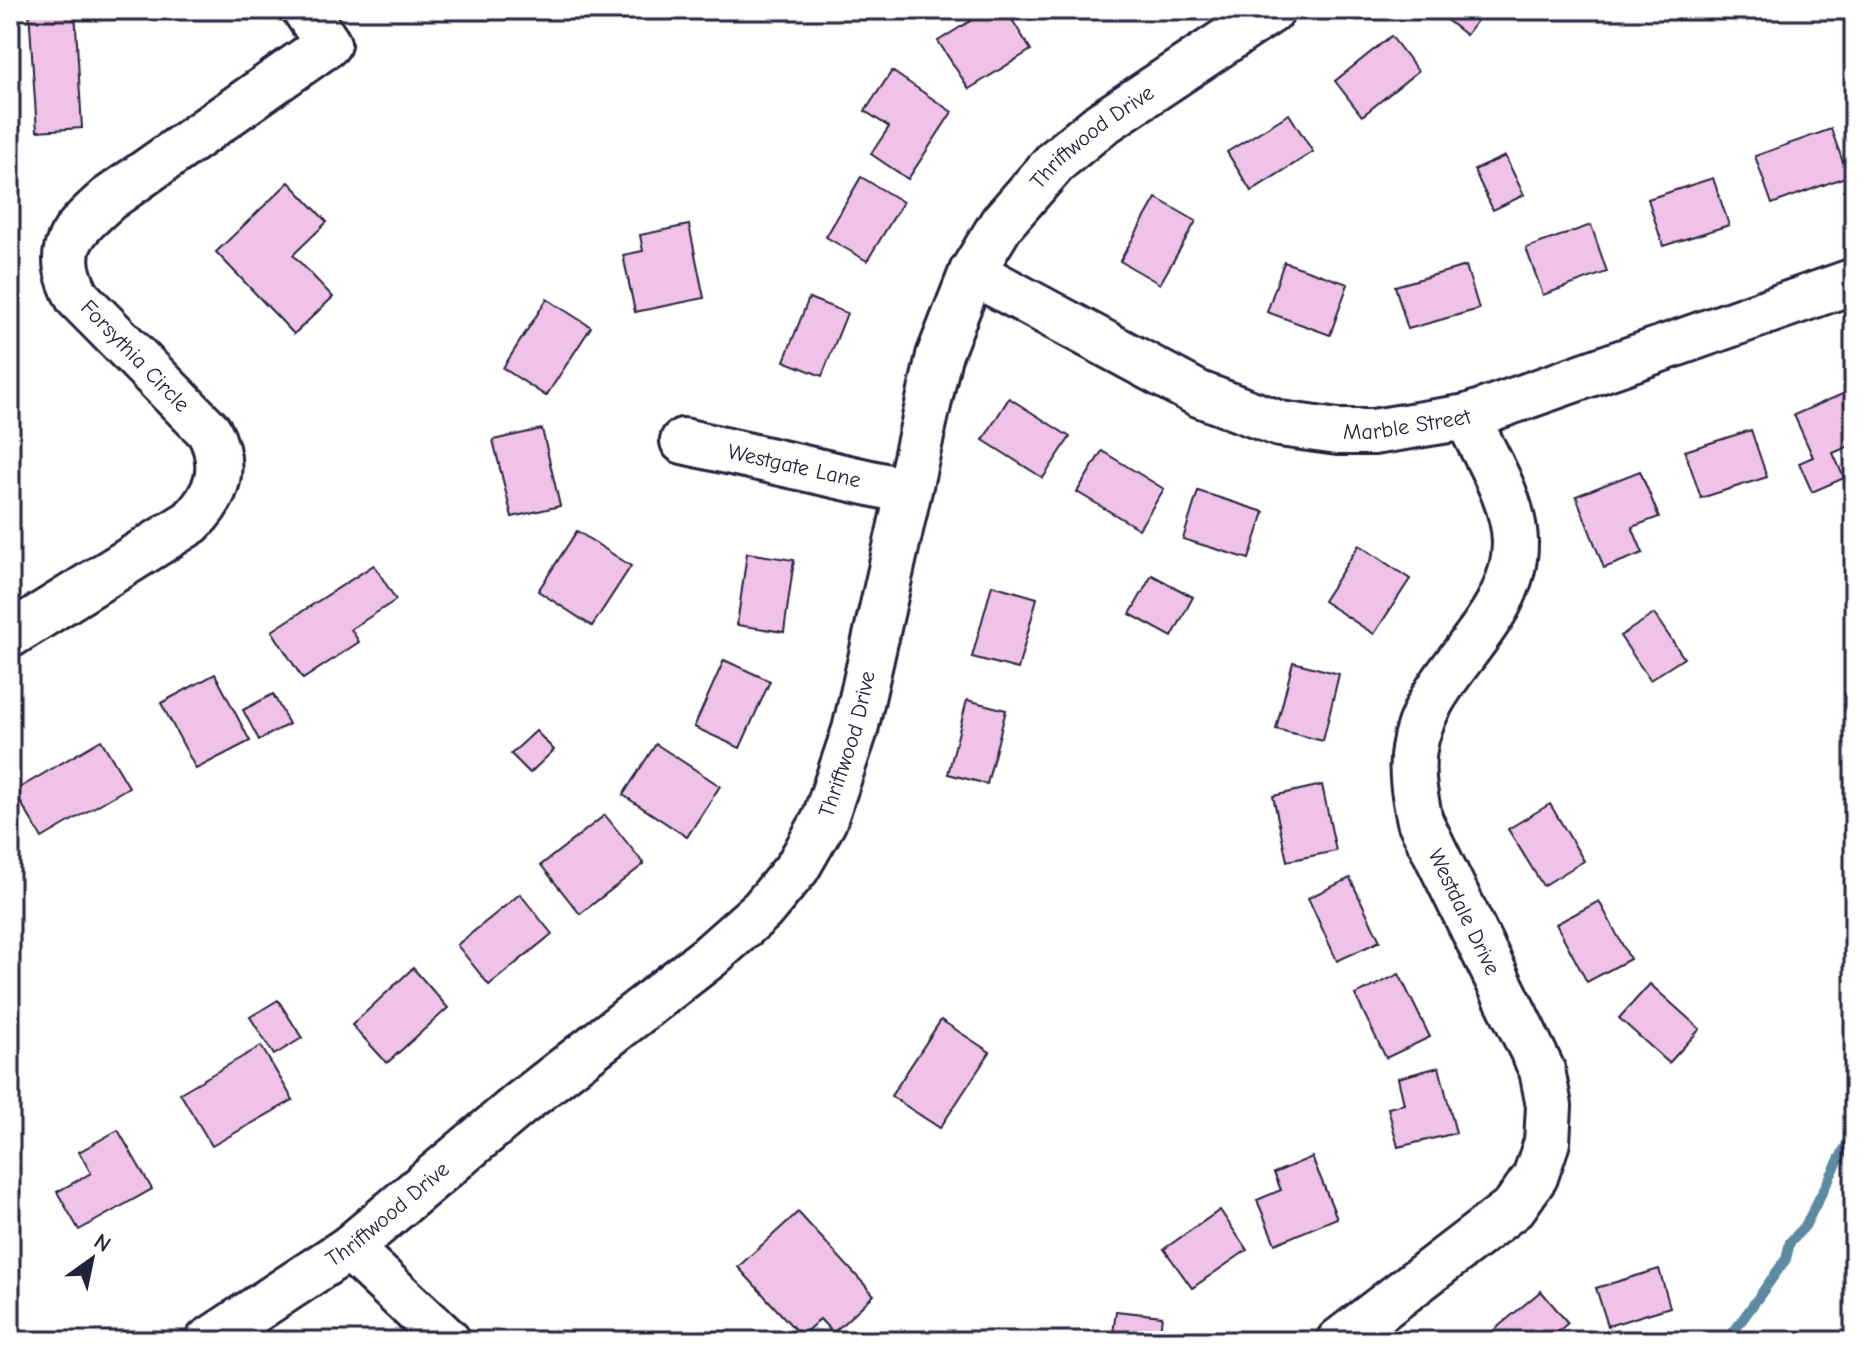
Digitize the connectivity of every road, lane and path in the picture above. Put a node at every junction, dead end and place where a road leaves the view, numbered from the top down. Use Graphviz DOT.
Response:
graph roads {
  1 [pos="1272,10"];
  2 [pos="316,27"];
  3 [pos="972,272"];
  4 [pos="1854,281"];
  5 [pos="1467,417"];
  6 [pos="683,441"];
  7 [pos="906,491"];
  8 [pos="10,635"];
  9 [pos="349,1248"];
  10 [pos="208,1341"];
  11 [pos="448,1341"];
  12 [pos="1339,1341"];
  1 -- 3 [label="street, Thriftwood Drive"];
  2 -- 8 [label="street, Forsythia Circle"];
  3 -- 5 [label="street, Marble Street"];
  3 -- 7 [label="street, Thriftwood Drive"];
  4 -- 5 [label="street, Marble Street"];
  5 -- 12 [label="street, Westdale Drive"];
  6 -- 7 [label="street, Westgate Lane"];
  7 -- 9 [label="street, Thriftwood Drive"];
  9 -- 10 [label="street, Thriftwood Drive"];
  9 -- 11 [label="street"];
}
